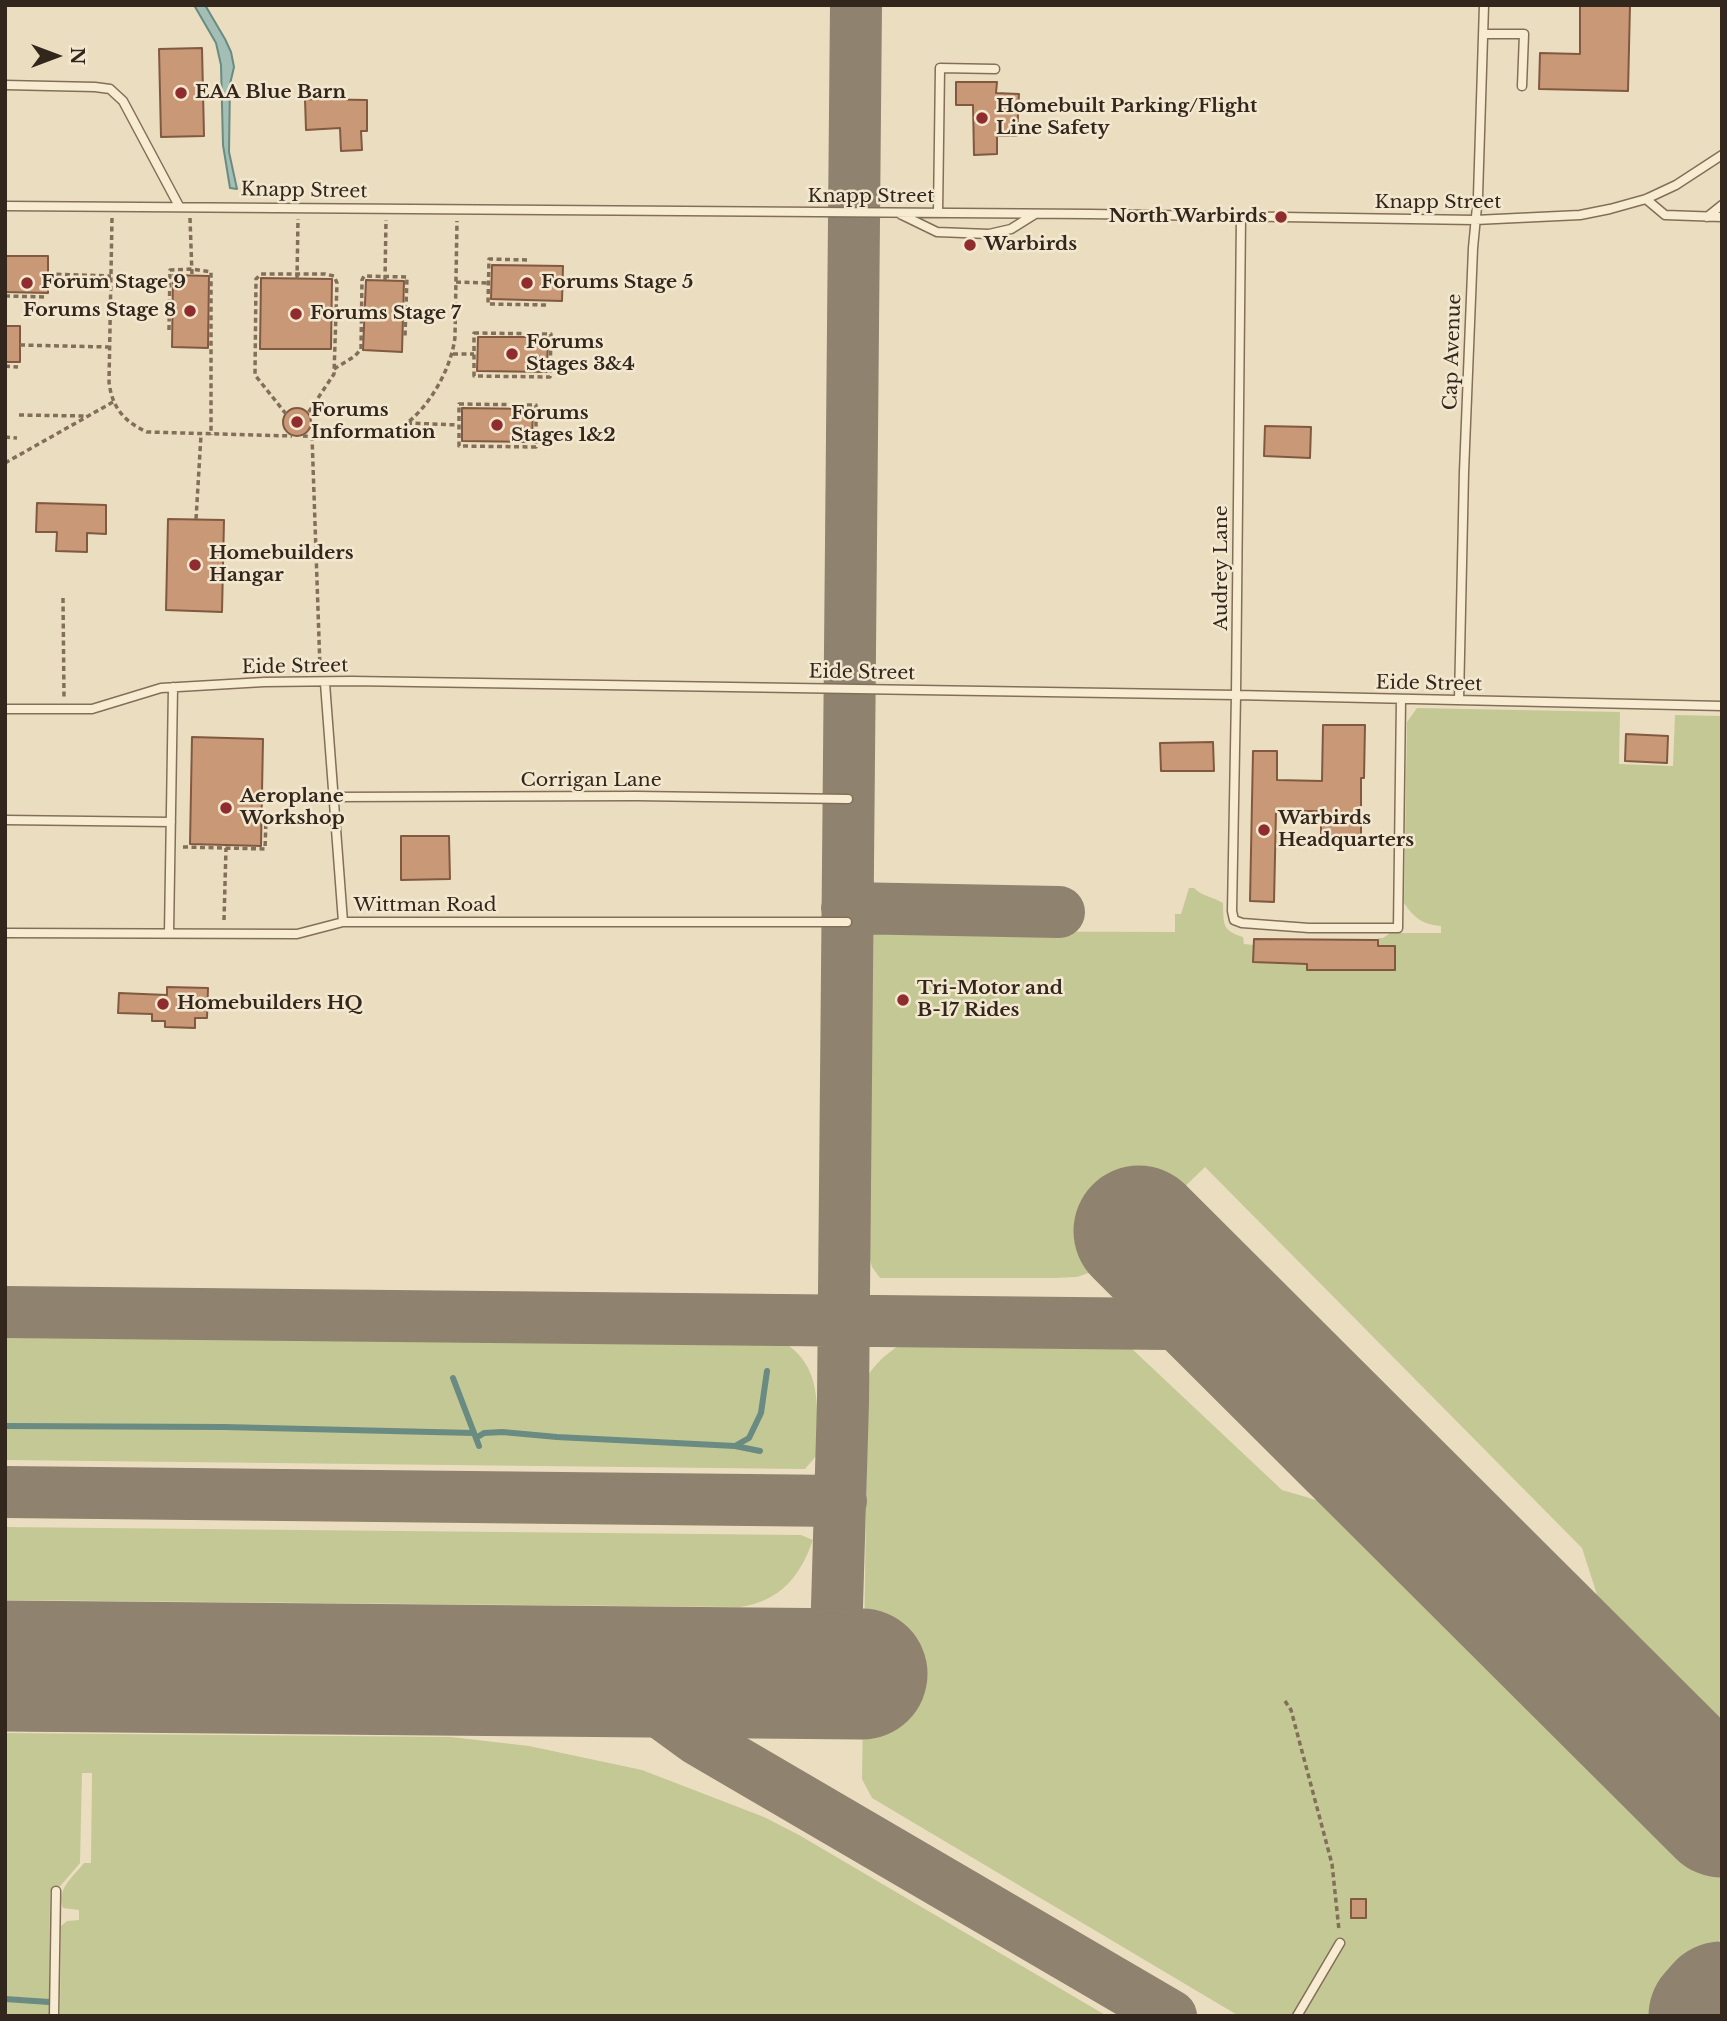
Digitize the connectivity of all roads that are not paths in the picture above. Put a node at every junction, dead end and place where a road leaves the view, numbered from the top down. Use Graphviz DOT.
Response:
graph roads {
  1 [pos="1484,5"];
  2 [pos="1483,34"];
  3 [pos="995,69"];
  4 [pos="5,85"];
  5 [pos="1522,86"];
  6 [pos="1722,155"];
  7 [pos="1646,199"];
  8 [pos="1722,205"];
  9 [pos="5,206"];
  10 [pos="179,206"];
  11 [pos="897,212"];
  12 [pos="938,213"];
  13 [pos="1037,213"];
  14 [pos="1241,216"];
  15 [pos="1707,217"];
  16 [pos="1722,217"];
  17 [pos="1475,220"];
  18 [pos="325,683"];
  19 [pos="173,687"];
  20 [pos="1236,695"];
  21 [pos="1401,699"];
  22 [pos="1458,700"];
  23 [pos="1722,706"];
  24 [pos="5,709"];
  25 [pos="333,797"];
  26 [pos="848,799"];
  27 [pos="5,820"];
  28 [pos="171,822"];
  29 [pos="343,922"];
  30 [pos="847,922"];
  31 [pos="5,933"];
  32 [pos="169,933"];
  33 [pos="56,1891"];
  34 [pos="1340,1943"];
  35 [pos="54,2016"];
  36 [pos="1297,2016"];
  1 -- 2 [label="lane, Cap Avenue"];
  2 -- 5 [label="lane"];
  2 -- 17 [label="lane, Cap Avenue"];
  3 -- 12 [label="lane"];
  4 -- 10 [label="lane"];
  6 -- 7 [label="lane, Knapp Street"];
  7 -- 15 [label="lane"];
  7 -- 17 [label="lane, Knapp Street"];
  8 -- 15 [label="lane"];
  9 -- 10 [label="lane, Knapp Street"];
  10 -- 11 [label="lane, Knapp Street"];
  11 -- 12 [label="lane, Knapp Street"];
  11 -- 13 [label="lane"];
  12 -- 13 [label="lane, Knapp Street"];
  13 -- 14 [label="lane, Knapp Street"];
  14 -- 17 [label="lane, Knapp Street"];
  14 -- 20 [label="lane, Audrey Lane"];
  15 -- 16 [label="lane"];
  17 -- 22 [label="lane, Cap Avenue"];
  18 -- 19 [label="lane, Eide Street"];
  18 -- 20 [label="lane, Eide Street"];
  18 -- 25 [label="lane"];
  19 -- 24 [label="lane, Eide Street"];
  19 -- 28 [label="lane"];
  20 -- 21 [label="lane, Eide Street"];
  20 -- 21 [label="lane, Audrey Lane"];
  21 -- 22 [label="lane, Eide Street"];
  22 -- 23 [label="lane, Eide Street"];
  25 -- 26 [label="lane, Corrigan Lane"];
  25 -- 29 [label="lane"];
  27 -- 28 [label="lane"];
  28 -- 32 [label="lane"];
  29 -- 30 [label="lane, Wittman Road"];
  29 -- 32 [label="lane, Wittman Road"];
  31 -- 32 [label="lane, Wittman Road"];
  33 -- 35 [label="lane"];
  34 -- 36 [label="lane"];
}
